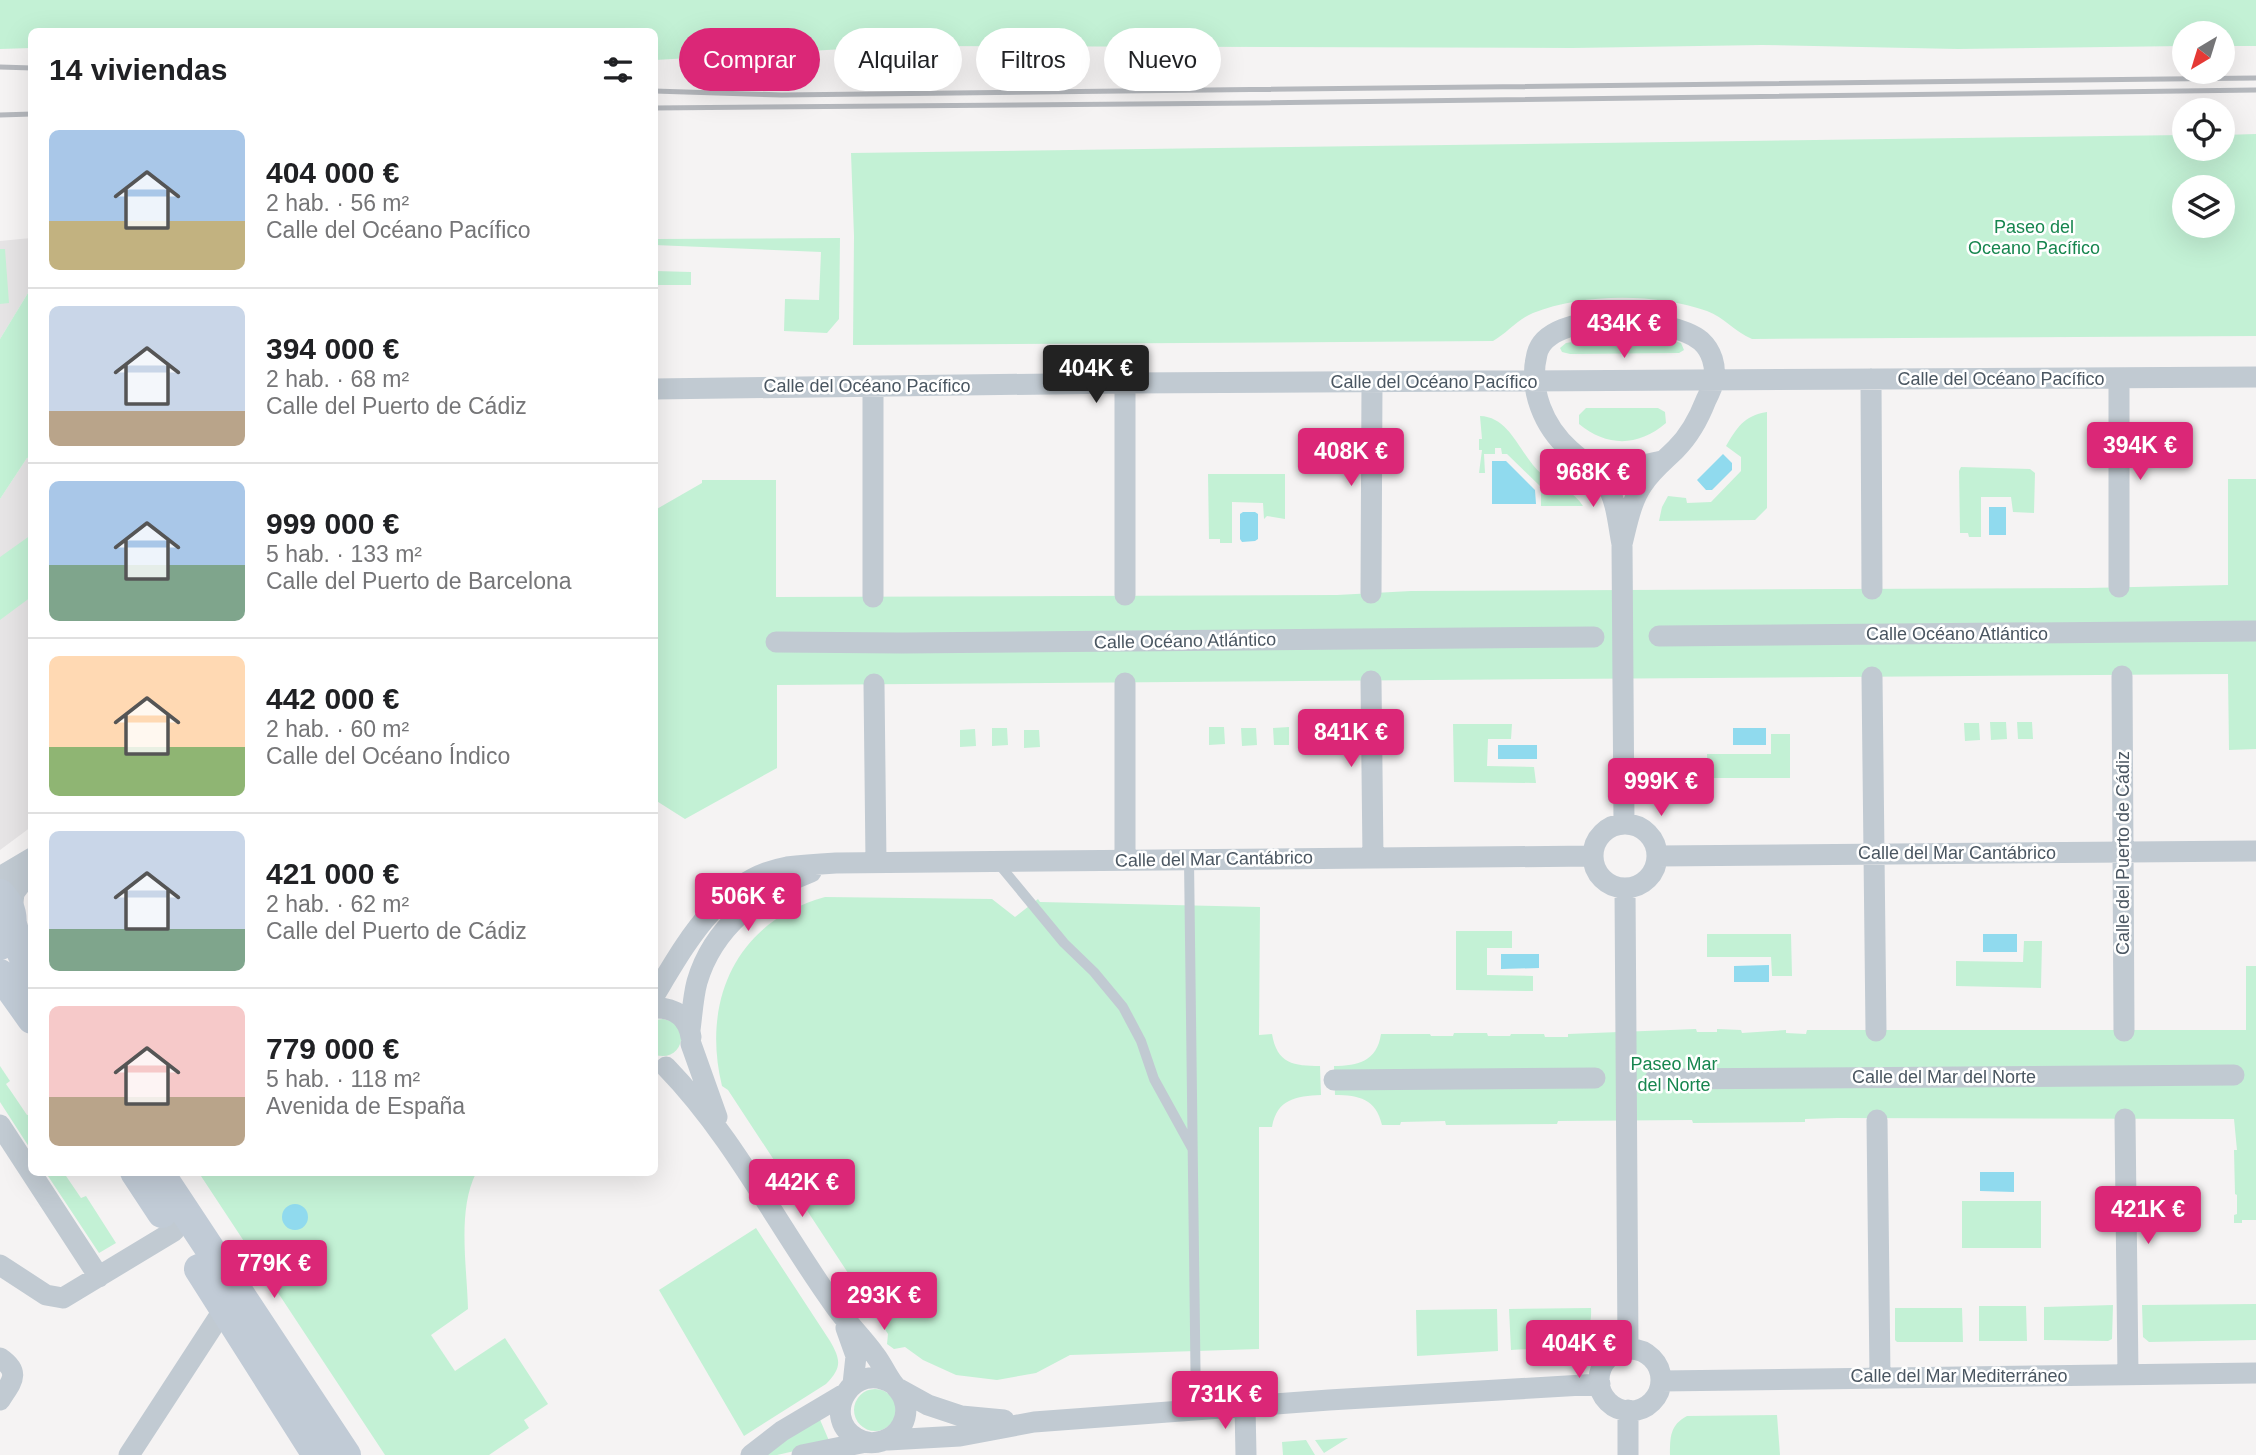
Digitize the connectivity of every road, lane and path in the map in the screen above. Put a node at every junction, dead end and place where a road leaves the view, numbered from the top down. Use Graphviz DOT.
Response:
graph roads {
  1 [pos="2256,377"];
  2 [pos="2119,378"];
  3 [pos="1871,379"];
  4 [pos="1714,381"];
  5 [pos="1536,382"];
  6 [pos="1125,383"];
  7 [pos="1372,383"];
  8 [pos="873,387"];
  9 [pos="658,388"];
  10 [pos="1662,461"];
  11 [pos="1585,462"];
  12 [pos="1622,544"];
  13 [pos="2119,587"];
  14 [pos="1872,589"];
  15 [pos="1371,593"];
  16 [pos="1125,595"];
  17 [pos="873,597"];
  18 [pos="2256,631"];
  19 [pos="1659,636"];
  20 [pos="1594,637"];
  21 [pos="776,642"];
  22 [pos="2122,676"];
  23 [pos="1872,677"];
  24 [pos="1371,681"];
  25 [pos="1125,682"];
  26 [pos="874,684"];
  27 [pos="1624,824"];
  28 [pos="2256,850"];
  29 [pos="2123,852"];
  30 [pos="1874,854"];
  31 [pos="1592,856"];
  32 [pos="1657,856"];
  33 [pos="1373,858"];
  34 [pos="28,860"];
  35 [pos="1125,860"];
  36 [pos="1189,860"];
  37 [pos="996,861"];
  38 [pos="876,862"];
  39 [pos="835,863"];
  40 [pos="28,874"];
  41 [pos="0,877"];
  42 [pos="1625,888"];
  43 [pos="6,919"];
  44 [pos="693,934"];
  45 [pos="28,967"];
  46 [pos="0,974"];
  47 [pos="697,981"];
  48 [pos="658,990"];
  49 [pos="658,1008"];
  50 [pos="28,1013"];
  51 [pos="1876,1031"];
  52 [pos="2124,1031"];
  53 [pos="690,1037"];
  54 [pos="660,1067"];
  55 [pos="2234,1074"];
  56 [pos="1595,1078"];
  57 [pos="1655,1079"];
  58 [pos="1334,1080"];
  59 [pos="2125,1119"];
  60 [pos="1877,1120"];
  61 [pos="0,1125"];
  62 [pos="1193,1150"];
  63 [pos="734,1154"];
  64 [pos="28,1168"];
  65 [pos="33,1176"];
  66 [pos="138,1176"];
  67 [pos="162,1176"];
  68 [pos="174,1231"];
  69 [pos="0,1265"];
  70 [pos="99,1277"];
  71 [pos="836,1307"];
  72 [pos="223,1309"];
  73 [pos="1628,1349"];
  74 [pos="0,1358"];
  75 [pos="2256,1373"];
  76 [pos="2129,1375"];
  77 [pos="1880,1376"];
  78 [pos="1661,1381"];
  79 [pos="1600,1384"];
  80 [pos="896,1387"];
  81 [pos="849,1388"];
  82 [pos="0,1400"];
  83 [pos="1245,1407"];
  84 [pos="1196,1410"];
  85 [pos="1628,1410"];
  86 [pos="1034,1422"];
  87 [pos="888,1440"];
  88 [pos="866,1442"];
  89 [pos="129,1455"];
  90 [pos="317,1455"];
  91 [pos="346,1455"];
  92 [pos="751,1455"];
  93 [pos="802,1455"];
  94 [pos="1246,1455"];
  95 [pos="1629,1455"];
  1 -- 2 [label="street, Calle del Océano Pacífico"];
  2 -- 3 [label="street, Calle del Océano Pacífico"];
  2 -- 13 [label="street"];
  3 -- 4 [label="street, Calle del Océano Pacífico"];
  3 -- 14 [label="street"];
  4 -- 5 [label="street, Calle del Océano Pacífico"];
  4 -- 5 [label="street"];
  4 -- 10 [label="street"];
  5 -- 7 [label="street, Calle del Océano Pacífico"];
  5 -- 11 [label="street"];
  6 -- 7 [label="street, Calle del Océano Pacífico"];
  6 -- 8 [label="street, Calle del Océano Pacífico"];
  6 -- 16 [label="street"];
  7 -- 15 [label="street"];
  8 -- 9 [label="street, Calle del Océano Pacífico"];
  8 -- 17 [label="street"];
  10 -- 11 [label="street"];
  10 -- 12 [label="street"];
  11 -- 12 [label="street"];
  12 -- 27 [label="street"];
  18 -- 19 [label="street, Calle Océano Atlántico"];
  20 -- 21 [label="street, Calle Océano Atlántico"];
  22 -- 29 [label="street, Calle del Puerto de Cádiz"];
  23 -- 30 [label="street"];
  24 -- 33 [label="street"];
  25 -- 35 [label="street"];
  26 -- 38 [label="street"];
  27 -- 31 [label="street"];
  27 -- 32 [label="street"];
  28 -- 29 [label="street, Calle del Mar Cantábrico"];
  29 -- 30 [label="street, Calle del Mar Cantábrico"];
  29 -- 52 [label="street, Calle del Puerto de Cádiz"];
  30 -- 32 [label="street, Calle del Mar Cantábrico"];
  30 -- 51 [label="street"];
  31 -- 33 [label="street, Calle del Mar Cantábrico"];
  31 -- 42 [label="street"];
  32 -- 42 [label="street"];
  33 -- 36 [label="street, Calle del Mar Cantábrico"];
  34 -- 41 [label="street"];
  35 -- 36 [label="street, Calle del Mar Cantábrico"];
  35 -- 37 [label="street, Calle del Mar Cantábrico"];
  36 -- 62 [label="lane"];
  37 -- 38 [label="street, Calle del Mar Cantábrico"];
  37 -- 62 [label="lane"];
  38 -- 39 [label="street, Calle del Mar Cantábrico"];
  39 -- 44 [label="street, Calle del Mar Cantábrico"];
  39 -- 47 [label="street, Calle del Mar Cantábrico"];
  40 -- 43 [label="street"];
  42 -- 73 [label="street"];
  43 -- 45 [label="main road"];
  44 -- 47 [label="street, Calle del Mar Cantábrico"];
  44 -- 48 [label="street, Calle del Mar Cantábrico"];
  46 -- 50 [label="main road"];
  47 -- 53 [label="street, Calle del Mar Cantábrico"];
  49 -- 53 [label="street"];
  53 -- 54 [label="street"];
  53 -- 63 [label="street"];
  54 -- 63 [label="street"];
  55 -- 57 [label="street, Calle del Mar del Norte"];
  56 -- 58 [label="street"];
  59 -- 76 [label="street"];
  60 -- 77 [label="street"];
  61 -- 64 [label="street"];
  62 -- 84 [label="lane"];
  63 -- 71 [label="street"];
  65 -- 70 [label="street"];
  66 -- 68 [label="main road"];
  67 -- 91 [label="main road"];
  68 -- 70 [label="street"];
  68 -- 72 [label="main road"];
  69 -- 70 [label="street"];
  71 -- 80 [label="street"];
  71 -- 81 [label="street"];
  72 -- 89 [label="street"];
  72 -- 90 [label="main road"];
  73 -- 78 [label="street"];
  73 -- 79 [label="street"];
  74 -- 82 [label="street"];
  75 -- 76 [label="street, Calle del Mar Mediterráneo"];
  76 -- 77 [label="street, Calle del Mar Mediterráneo"];
  77 -- 78 [label="street, Calle del Mar Mediterráneo"];
  78 -- 85 [label="street"];
  79 -- 83 [label="street"];
  79 -- 85 [label="street"];
  80 -- 81 [label="street"];
  80 -- 86 [label="street"];
  80 -- 87 [label="street"];
  81 -- 88 [label="street"];
  81 -- 92 [label="street"];
  83 -- 84 [label="street"];
  83 -- 94 [label="street"];
  84 -- 86 [label="street"];
  85 -- 95 [label="street"];
  86 -- 87 [label="street"];
  87 -- 88 [label="street"];
  88 -- 93 [label="street"];
}
